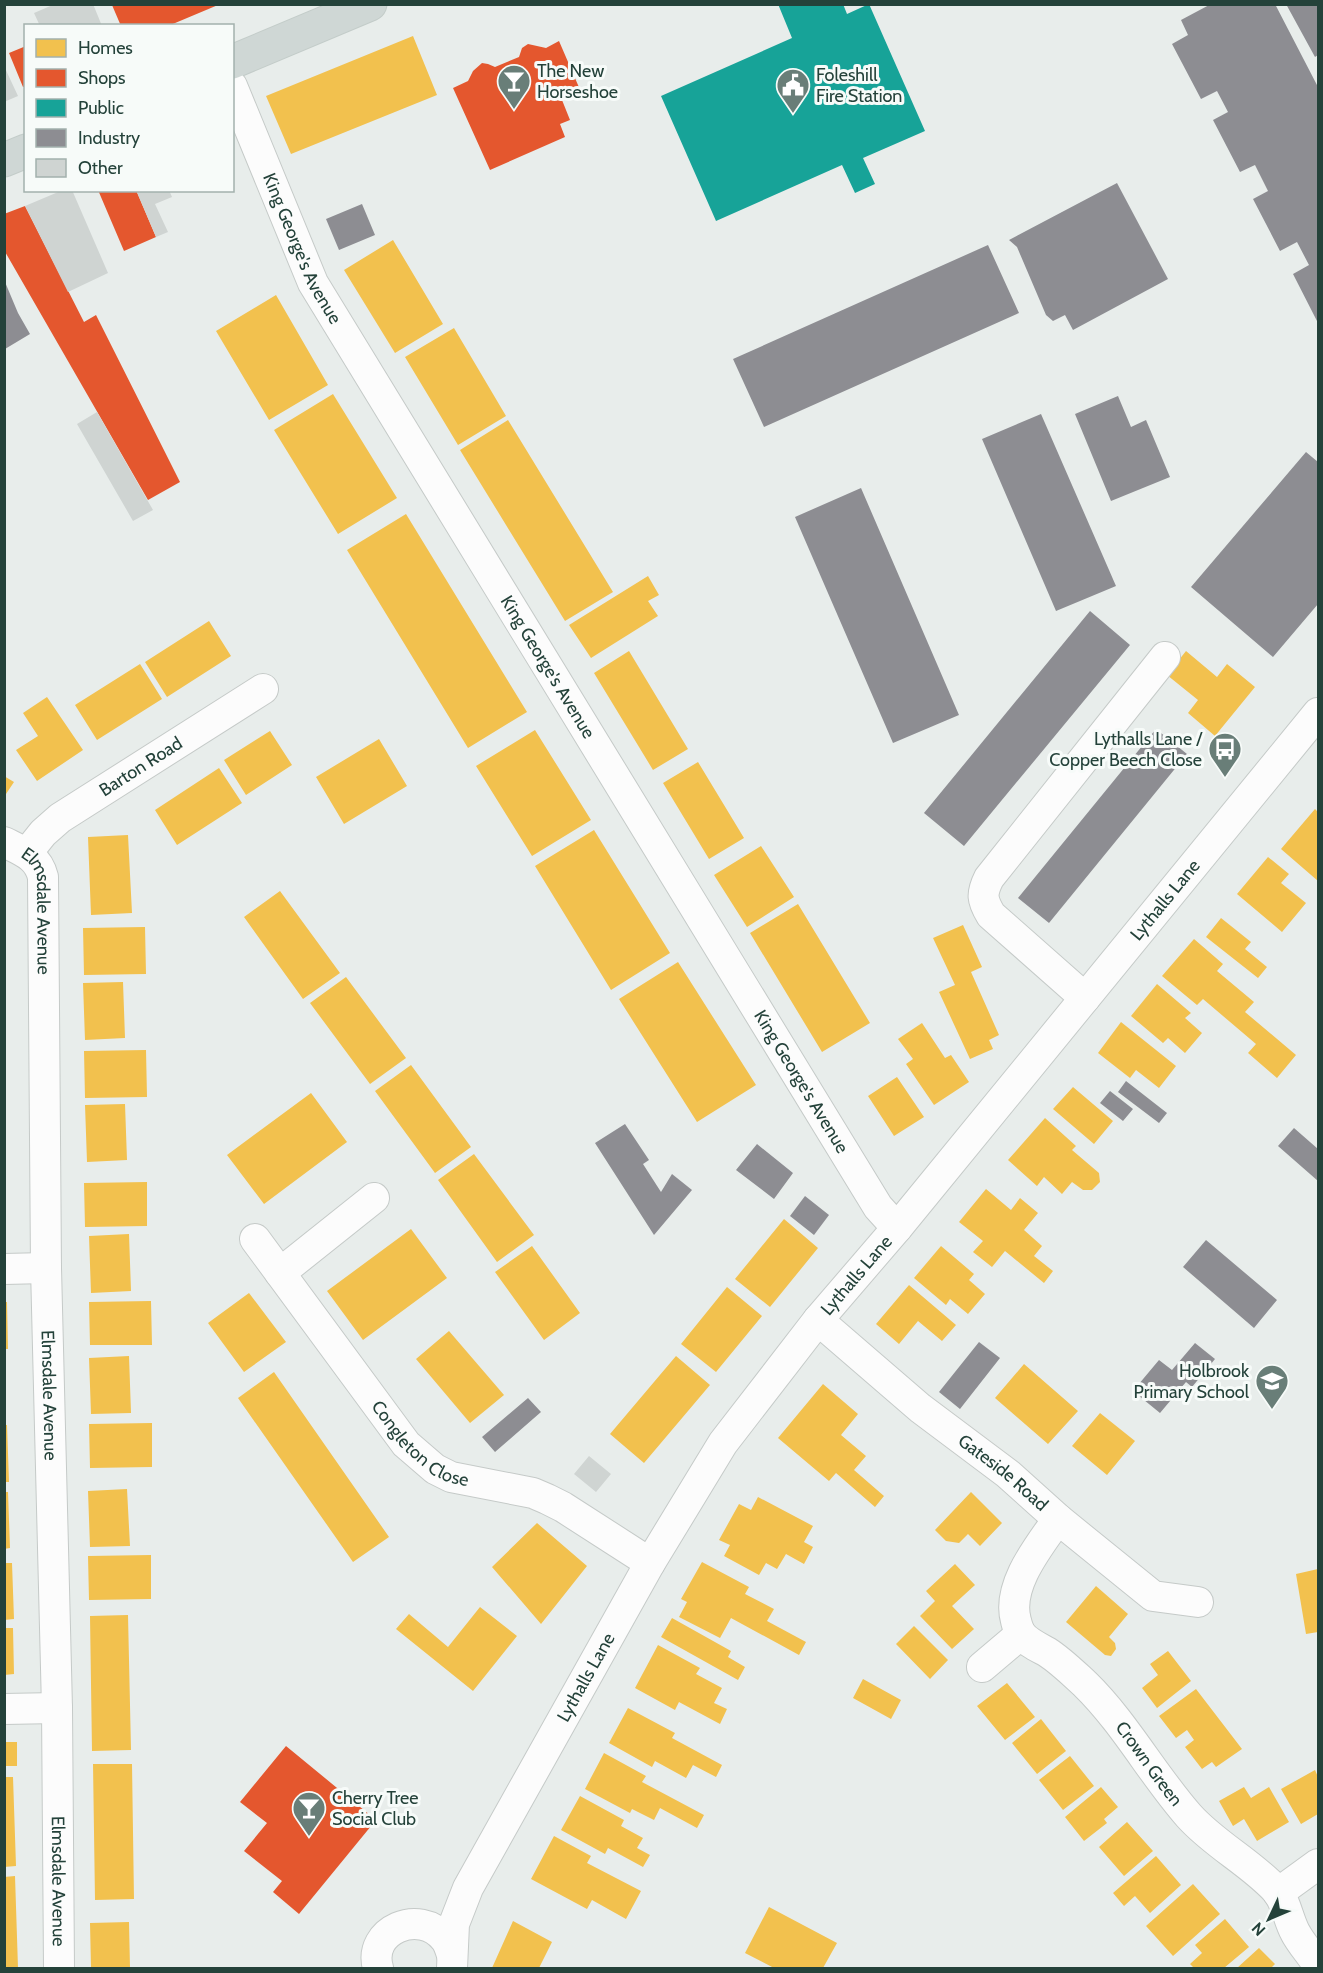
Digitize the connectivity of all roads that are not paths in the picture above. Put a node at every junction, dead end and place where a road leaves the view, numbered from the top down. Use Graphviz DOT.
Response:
graph roads {
  1 [pos="370,4"];
  2 [pos="234,61"];
  3 [pos="234,91"];
  4 [pos="24,152"];
  5 [pos="4,160"];
  6 [pos="1165,657"];
  7 [pos="263,689"];
  8 [pos="1318,713"];
  9 [pos="16,848"];
  10 [pos="1085,998"];
  11 [pos="374,1198"];
  12 [pos="897,1228"];
  13 [pos="255,1239"];
  14 [pos="46,1268"];
  15 [pos="4,1269"];
  16 [pos="280,1273"];
  17 [pos="818,1320"];
  18 [pos="1058,1519"];
  19 [pos="650,1563"];
  20 [pos="1198,1602"];
  21 [pos="1021,1634"];
  22 [pos="982,1667"];
  23 [pos="57,1708"];
  24 [pos="4,1709"];
  25 [pos="1318,1864"];
  26 [pos="468,1888"];
  27 [pos="1278,1893"];
  28 [pos="401,1926"];
  29 [pos="452,1962"];
  30 [pos="1316,1962"];
  31 [pos="376,1967"];
  32 [pos="59,1968"];
  1 -- 2 [label="main road"];
  3 -- 12 [label="street, King George's Avenue"];
  4 -- 5 [label="main road"];
  6 -- 10 [label="street"];
  7 -- 9 [label="street, Barton Road"];
  8 -- 10 [label="street, Lythalls Lane"];
  9 -- 14 [label="street, Elmsdale Avenue"];
  10 -- 12 [label="street, Lythalls Lane"];
  11 -- 16 [label="street"];
  12 -- 17 [label="street, Lythalls Lane"];
  13 -- 16 [label="street, Congleton Close"];
  14 -- 15 [label="street"];
  14 -- 23 [label="street, Elmsdale Avenue"];
  16 -- 19 [label="street, Congleton Close"];
  17 -- 18 [label="street, Gateside Road"];
  17 -- 19 [label="street, Lythalls Lane"];
  18 -- 20 [label="street, Gateside Road"];
  18 -- 21 [label="street"];
  19 -- 26 [label="street, Lythalls Lane"];
  21 -- 22 [label="street"];
  21 -- 27 [label="street, Crown Green"];
  23 -- 24 [label="street"];
  23 -- 32 [label="street, Elmsdale Avenue"];
  25 -- 27 [label="street"];
  26 -- 28 [label="street, Lythalls Lane"];
  26 -- 29 [label="street, Lythalls Lane"];
  27 -- 30 [label="street, Crown Green"];
  28 -- 29 [label="street"];
  28 -- 31 [label="street"];
}
